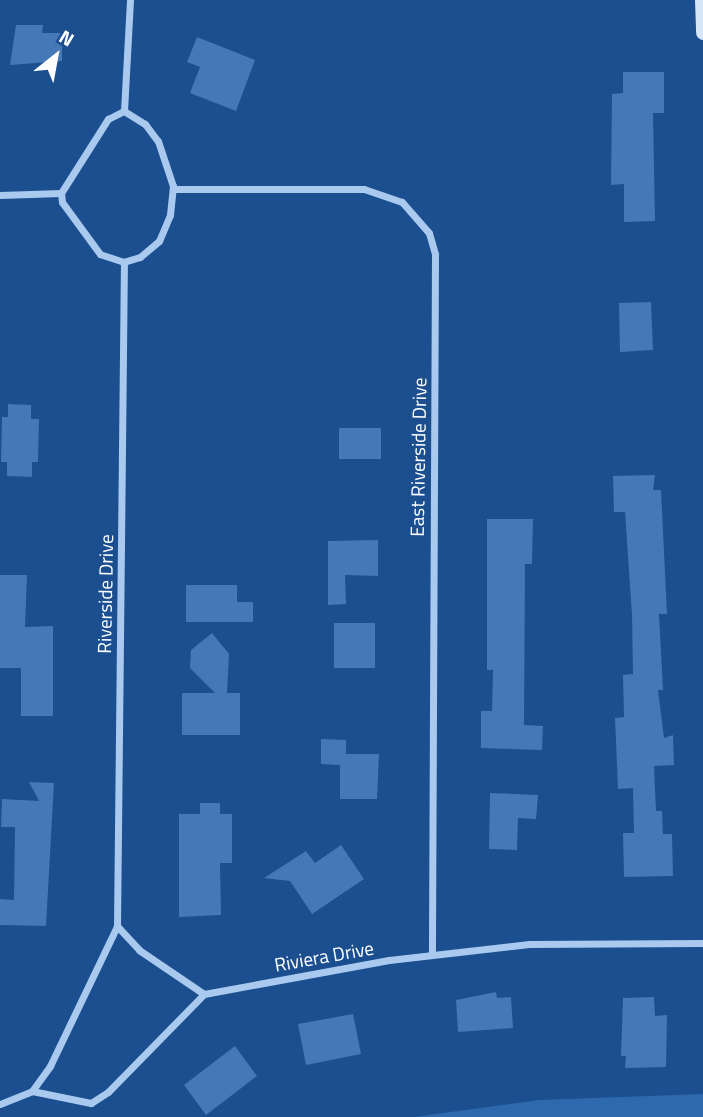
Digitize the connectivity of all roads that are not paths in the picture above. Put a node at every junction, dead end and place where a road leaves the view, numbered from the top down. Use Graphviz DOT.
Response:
graph roads {
  1 [pos="130,0"];
  2 [pos="702,0"];
  3 [pos="703,33"];
  4 [pos="124,111"];
  5 [pos="173,189"];
  6 [pos="61,193"];
  7 [pos="0,195"];
  8 [pos="124,262"];
  9 [pos="117,926"];
  10 [pos="703,943"];
  11 [pos="432,954"];
  12 [pos="204,994"];
  13 [pos="32,1091"];
  14 [pos="0,1104"];
  1 -- 4 [label="street"];
  2 -- 3 [label="street"];
  4 -- 5 [label="street"];
  4 -- 6 [label="street"];
  5 -- 8 [label="street"];
  5 -- 11 [label="street, East Riverside Drive"];
  6 -- 7 [label="street"];
  6 -- 8 [label="street"];
  8 -- 9 [label="street, Riverside Drive"];
  9 -- 12 [label="street"];
  9 -- 13 [label="street, Riverside Drive"];
  10 -- 11 [label="street, Riviera Drive"];
  11 -- 12 [label="street, Riviera Drive"];
  12 -- 13 [label="street"];
  13 -- 14 [label="street"];
}
